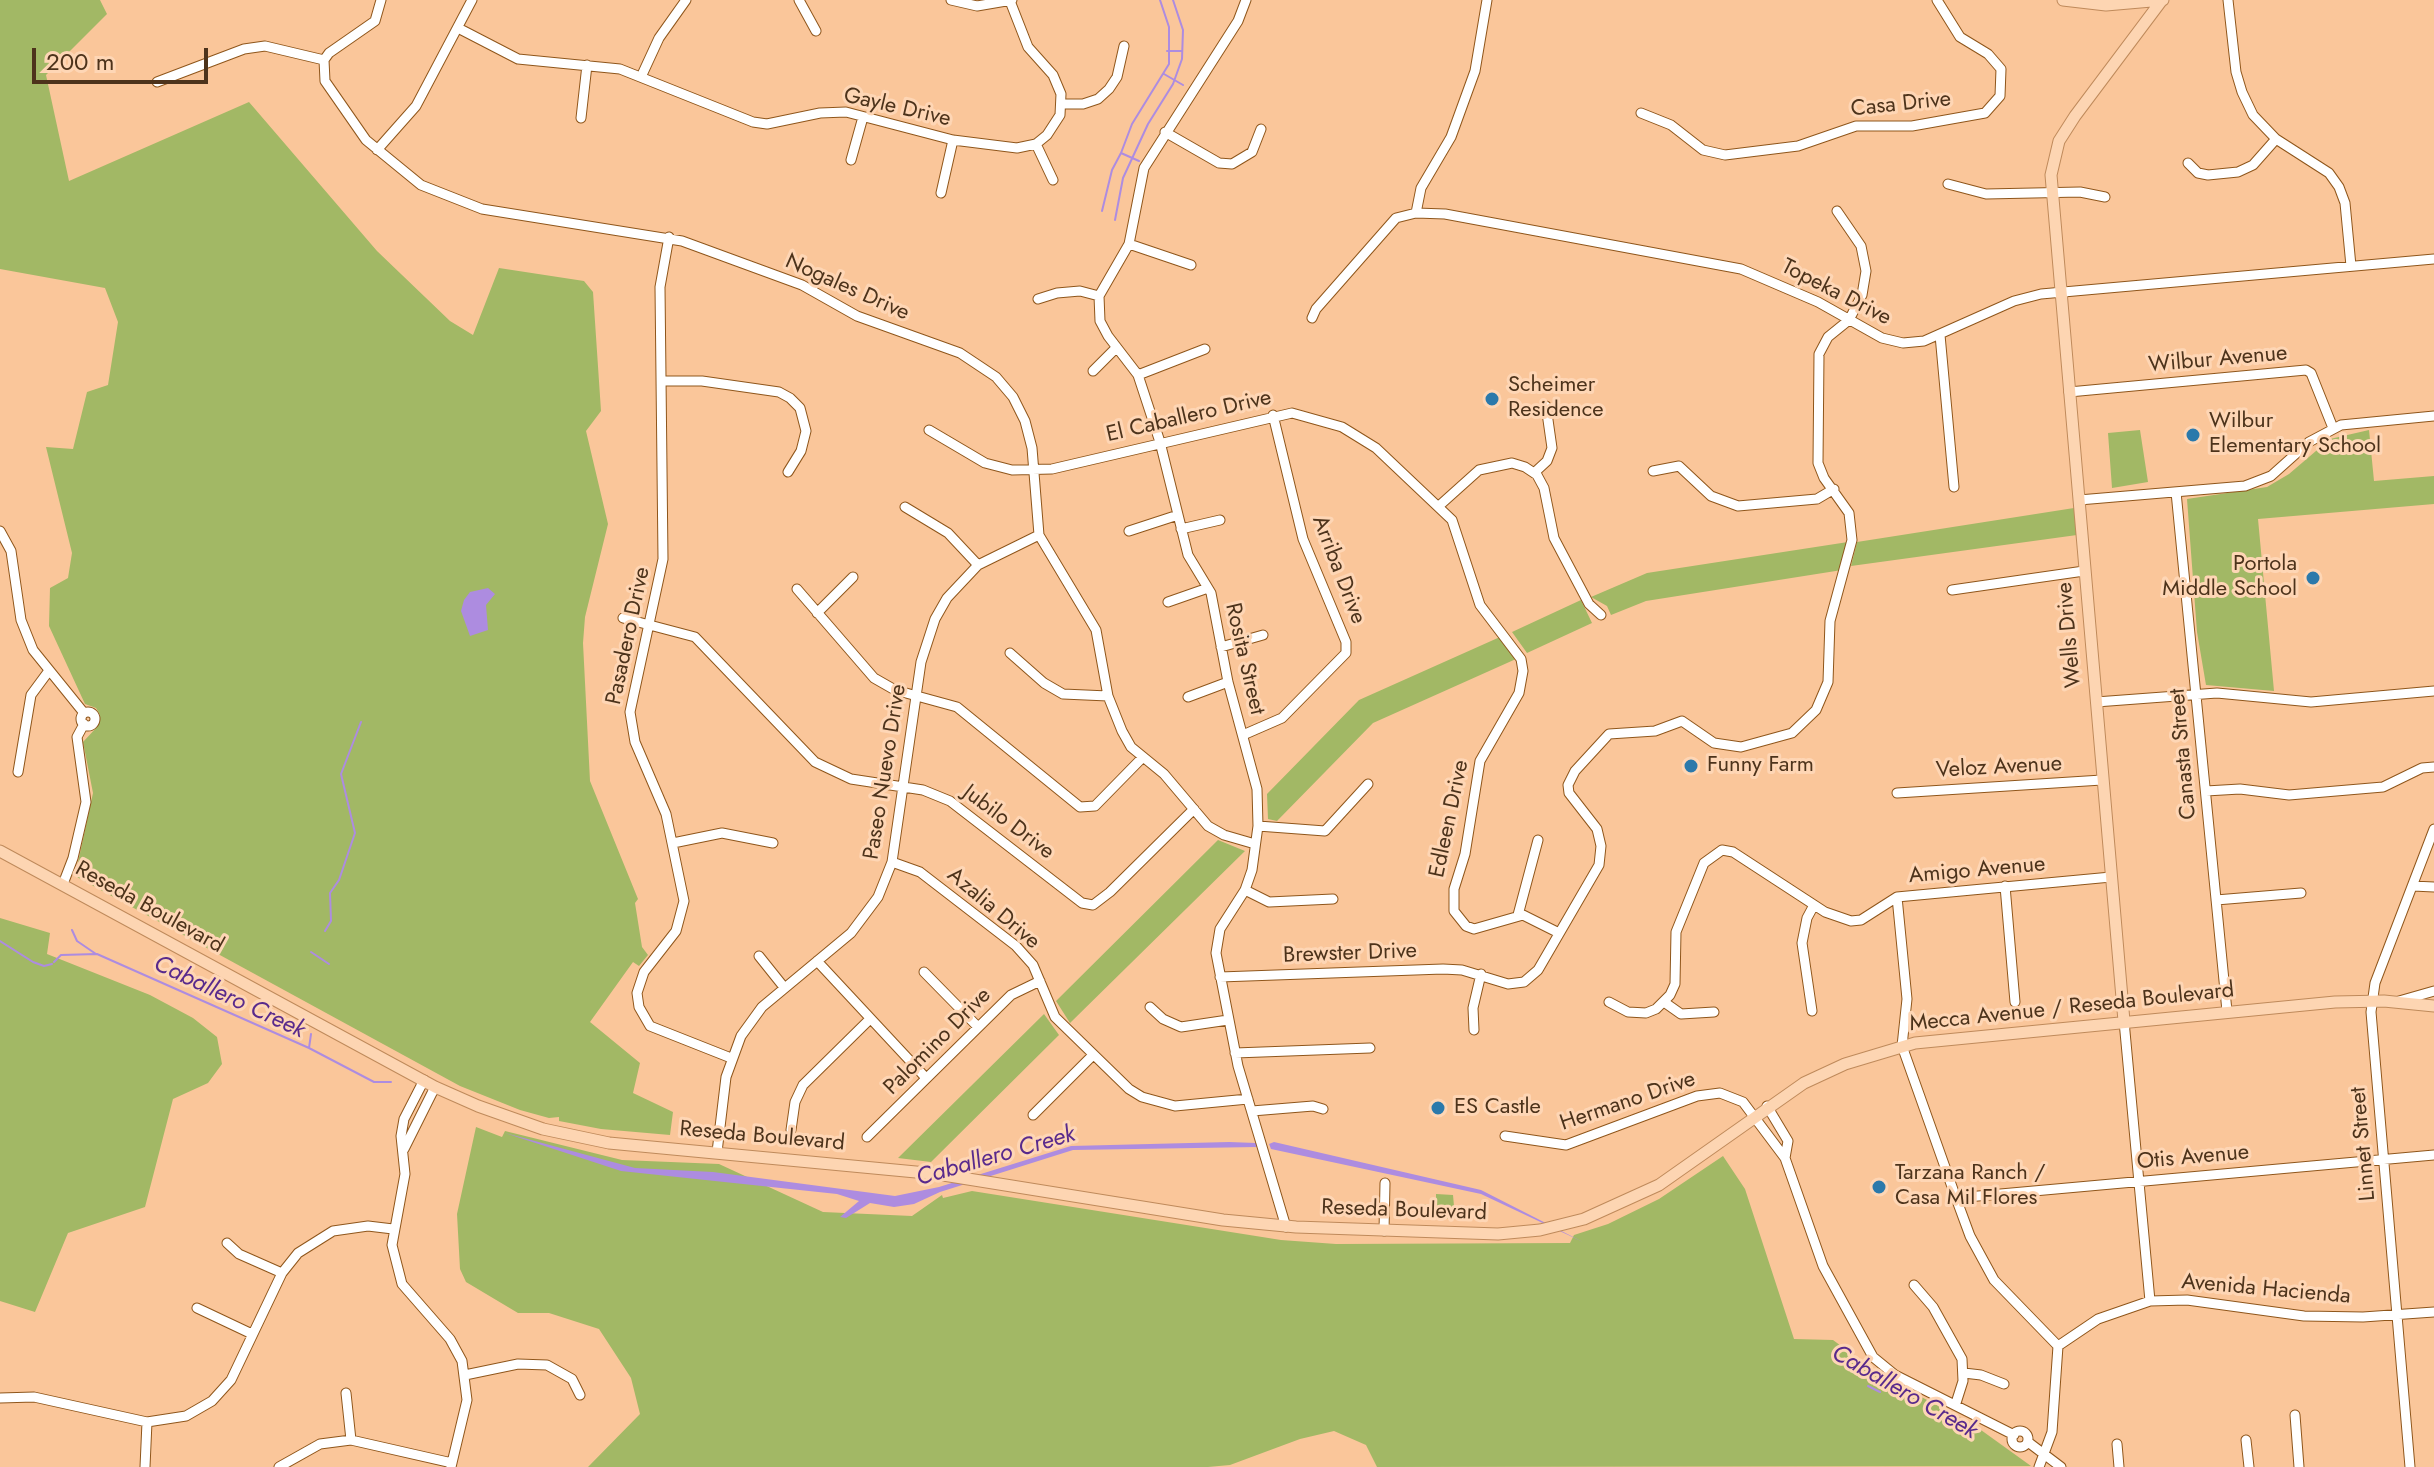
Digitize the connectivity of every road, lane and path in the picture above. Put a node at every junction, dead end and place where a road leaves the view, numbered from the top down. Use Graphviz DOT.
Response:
graph roads {
  1 [pos="381,0"];
  2 [pos="472,0"];
  3 [pos="686,0"];
  4 [pos="799,0"];
  5 [pos="951,0"];
  6 [pos="1011,0"];
  7 [pos="1246,0"];
  8 [pos="1487,0"];
  9 [pos="1937,0"];
  10 [pos="2063,0"];
  11 [pos="2163,0"];
  12 [pos="2228,0"];
  13 [pos="458,28"];
  14 [pos="816,31"];
  15 [pos="1124,46"];
  16 [pos="324,60"];
  17 [pos="587,65"];
  18 [pos="641,77"];
  19 [pos="157,82"];
  20 [pos="1062,104"];
  21 [pos="1641,113"];
  22 [pos="863,117"];
  23 [pos="581,118"];
  24 [pos="1261,129"];
  25 [pos="1165,132"];
  26 [pos="2276,139"];
  27 [pos="953,140"];
  28 [pos="1036,144"];
  29 [pos="377,150"];
  30 [pos="851,160"];
  31 [pos="2188,163"];
  32 [pos="1053,180"];
  33 [pos="1948,184"];
  34 [pos="941,193"];
  35 [pos="2051,194"];
  36 [pos="2105,197"];
  37 [pos="1837,211"];
  38 [pos="1416,213"];
  39 [pos="669,237"];
  40 [pos="1129,244"];
  41 [pos="2434,259"];
  42 [pos="1191,265"];
  43 [pos="2351,266"];
  44 [pos="2060,292"];
  45 [pos="1099,296"];
  46 [pos="1038,299"];
  47 [pos="1312,318"];
  48 [pos="1849,320"];
  49 [pos="1940,335"];
  50 [pos="1116,348"];
  51 [pos="1205,349"];
  52 [pos="1093,371"];
  53 [pos="1138,375"];
  54 [pos="661,381"];
  55 [pos="2069,392"];
  56 [pos="1546,406"];
  57 [pos="1273,415"];
  58 [pos="2434,416"];
  59 [pos="2333,428"];
  60 [pos="929,430"];
  61 [pos="1160,442"];
  62 [pos="1034,470"];
  63 [pos="1653,471"];
  64 [pos="788,472"];
  65 [pos="1534,473"];
  66 [pos="1954,487"];
  67 [pos="1834,489"];
  68 [pos="2176,492"];
  69 [pos="2079,500"];
  70 [pos="1440,505"];
  71 [pos="905,507"];
  72 [pos="1178,515"];
  73 [pos="1220,520"];
  74 [pos="1181,529"];
  75 [pos="0,531"];
  76 [pos="1129,531"];
  77 [pos="1039,535"];
  78 [pos="978,565"];
  79 [pos="2084,571"];
  80 [pos="853,577"];
  81 [pos="1208,588"];
  82 [pos="797,589"];
  83 [pos="1952,590"];
  84 [pos="1168,602"];
  85 [pos="817,613"];
  86 [pos="1601,615"];
  87 [pos="623,618"];
  88 [pos="649,625"];
  89 [pos="1263,635"];
  90 [pos="1221,647"];
  91 [pos="1010,653"];
  92 [pos="48,672"];
  93 [pos="1228,682"];
  94 [pos="2434,691"];
  95 [pos="917,694"];
  96 [pos="2197,694"];
  97 [pos="1108,696"];
  98 [pos="1188,697"];
  99 [pos="2096,702"];
  100 [pos="1243,735"];
  101 [pos="1143,757"];
  102 [pos="2434,767"];
  103 [pos="18,772"];
  104 [pos="2102,780"];
  105 [pos="1368,784"];
  106 [pos="904,786"];
  107 [pos="2206,791"];
  108 [pos="1897,793"];
  109 [pos="1194,809"];
  110 [pos="1258,826"];
  111 [pos="2434,829"];
  112 [pos="1538,840"];
  113 [pos="673,843"];
  114 [pos="773,843"];
  115 [pos="1255,844"];
  116 [pos="0,851"];
  117 [pos="892,862"];
  118 [pos="2111,877"];
  119 [pos="63,884"];
  120 [pos="2005,886"];
  121 [pos="2413,886"];
  122 [pos="2434,887"];
  123 [pos="1245,890"];
  124 [pos="2301,893"];
  125 [pos="1897,897"];
  126 [pos="1333,899"];
  127 [pos="2216,900"];
  128 [pos="1814,905"];
  129 [pos="1518,915"];
  130 [pos="1559,933"];
  131 [pos="759,956"];
  132 [pos="817,961"];
  133 [pos="924,972"];
  134 [pos="1481,974"];
  135 [pos="1220,977"];
  136 [pos="1040,981"];
  137 [pos="783,986"];
  138 [pos="2434,991"];
  139 [pos="2371,1000"];
  140 [pos="2399,1001"];
  141 [pos="1609,1002"];
  142 [pos="1664,1002"];
  143 [pos="2015,1002"];
  144 [pos="2434,1006"];
  145 [pos="1150,1007"];
  146 [pos="1812,1011"];
  147 [pos="2227,1011"];
  148 [pos="1714,1012"];
  149 [pos="869,1020"];
  150 [pos="1228,1020"];
  151 [pos="2124,1021"];
  152 [pos="978,1027"];
  153 [pos="1474,1030"];
  154 [pos="1902,1046"];
  155 [pos="1370,1048"];
  156 [pos="1235,1053"];
  157 [pos="1093,1055"];
  158 [pos="731,1058"];
  159 [pos="926,1078"];
  160 [pos="424,1080"];
  161 [pos="435,1087"];
  162 [pos="1248,1099"];
  163 [pos="1767,1106"];
  164 [pos="1323,1109"];
  165 [pos="1252,1111"];
  166 [pos="1756,1114"];
  167 [pos="1033,1115"];
  168 [pos="791,1130"];
  169 [pos="1505,1136"];
  170 [pos="867,1137"];
  171 [pos="404,1149"];
  172 [pos="717,1152"];
  173 [pos="2434,1155"];
  174 [pos="1785,1158"];
  175 [pos="2383,1159"];
  176 [pos="2139,1181"];
  177 [pos="1385,1183"];
  178 [pos="1956,1198"];
  179 [pos="1584,1219"];
  180 [pos="1286,1227"];
  181 [pos="393,1229"];
  182 [pos="1384,1231"];
  183 [pos="227,1243"];
  184 [pos="282,1273"];
  185 [pos="1914,1285"];
  186 [pos="2150,1301"];
  187 [pos="197,1308"];
  188 [pos="2434,1312"];
  189 [pos="2396,1315"];
  190 [pos="252,1334"];
  191 [pos="2058,1346"];
  192 [pos="1964,1373"];
  193 [pos="465,1375"];
  194 [pos="2004,1384"];
  195 [pos="346,1393"];
  196 [pos="580,1395"];
  197 [pos="0,1398"];
  198 [pos="1956,1403"];
  199 [pos="2295,1415"];
  200 [pos="147,1422"];
  201 [pos="351,1440"];
  202 [pos="2246,1440"];
  203 [pos="2117,1444"];
  204 [pos="2045,1454"];
  205 [pos="452,1465"];
  206 [pos="145,1467"];
  207 [pos="279,1467"];
  208 [pos="2039,1467"];
  209 [pos="2061,1467"];
  210 [pos="2119,1467"];
  211 [pos="2249,1467"];
  212 [pos="2299,1467"];
  213 [pos="2410,1467"];
  1 -- 16 [label="street"];
  2 -- 13 [label="street"];
  3 -- 18 [label="street"];
  4 -- 14 [label="street"];
  5 -- 6 [label="street"];
  6 -- 20 [label="street"];
  7 -- 25 [label="street"];
  8 -- 38 [label="street"];
  9 -- 21 [label="street, Casa Drive"];
  10 -- 11 [label="main road"];
  11 -- 35 [label="main road, Wells Drive"];
  12 -- 26 [label="street"];
  13 -- 17 [label="street, Gayle Drive"];
  13 -- 29 [label="street"];
  15 -- 20 [label="street"];
  16 -- 19 [label="street"];
  16 -- 29 [label="street, Nogales Drive"];
  17 -- 18 [label="street, Gayle Drive"];
  17 -- 23 [label="street"];
  18 -- 22 [label="street, Gayle Drive"];
  20 -- 28 [label="street"];
  22 -- 27 [label="street, Gayle Drive"];
  22 -- 30 [label="street"];
  24 -- 25 [label="street"];
  25 -- 40 [label="street"];
  26 -- 31 [label="street"];
  26 -- 43 [label="street"];
  27 -- 28 [label="street, Gayle Drive"];
  27 -- 34 [label="street"];
  28 -- 32 [label="street"];
  29 -- 39 [label="street, Nogales Drive"];
  33 -- 35 [label="street"];
  35 -- 36 [label="street"];
  35 -- 44 [label="main road, Wells Drive"];
  37 -- 48 [label="street, Brewster Drive"];
  38 -- 47 [label="street"];
  38 -- 48 [label="street, Topeka Drive"];
  39 -- 54 [label="street, Pasadero Drive"];
  39 -- 62 [label="street, Nogales Drive"];
  40 -- 42 [label="street"];
  40 -- 45 [label="street"];
  41 -- 43 [label="street, Topeka Drive"];
  43 -- 44 [label="street, Topeka Drive"];
  44 -- 49 [label="street, Topeka Drive"];
  44 -- 55 [label="main road, Wells Drive"];
  45 -- 46 [label="street"];
  45 -- 50 [label="street, Rosita Street"];
  48 -- 49 [label="street, Topeka Drive"];
  48 -- 67 [label="street, Brewster Drive"];
  49 -- 66 [label="street"];
  50 -- 52 [label="street"];
  50 -- 53 [label="street, Rosita Street"];
  51 -- 53 [label="street"];
  53 -- 61 [label="street, Rosita Street"];
  54 -- 64 [label="street"];
  54 -- 88 [label="street, Pasadero Drive"];
  55 -- 59 [label="street, Wilbur Avenue"];
  55 -- 69 [label="main road, Wells Drive"];
  56 -- 65 [label="street"];
  57 -- 61 [label="street, El Caballero Drive"];
  57 -- 70 [label="street, El Caballero Drive"];
  57 -- 100 [label="street, Arriba Drive"];
  58 -- 59 [label="street"];
  59 -- 68 [label="street"];
  60 -- 62 [label="street, El Caballero Drive"];
  61 -- 62 [label="street, El Caballero Drive"];
  61 -- 72 [label="street, Rosita Street"];
  62 -- 77 [label="street, Nogales Drive"];
  63 -- 67 [label="street"];
  65 -- 70 [label="street"];
  65 -- 86 [label="street"];
  67 -- 130 [label="street, Brewster Drive"];
  68 -- 69 [label="street"];
  68 -- 96 [label="street, Canasta Street"];
  69 -- 79 [label="main road, Wells Drive"];
  70 -- 129 [label="street, Edleen Drive"];
  71 -- 78 [label="street"];
  72 -- 74 [label="street, Rosita Street"];
  72 -- 76 [label="street"];
  73 -- 74 [label="street"];
  74 -- 81 [label="street, Rosita Street"];
  75 -- 92 [label="street"];
  77 -- 78 [label="street, Paseo Nuevo Drive"];
  77 -- 97 [label="street, Nogales Drive"];
  78 -- 95 [label="street, Paseo Nuevo Drive"];
  79 -- 83 [label="street"];
  79 -- 99 [label="main road, Wells Drive"];
  80 -- 85 [label="street"];
  81 -- 84 [label="street"];
  81 -- 90 [label="street, Rosita Street"];
  82 -- 85 [label="street"];
  85 -- 95 [label="street"];
  87 -- 88 [label="street, Jubilo Drive"];
  88 -- 106 [label="street, Jubilo Drive"];
  88 -- 113 [label="street, Pasadero Drive"];
  89 -- 90 [label="street"];
  90 -- 93 [label="street, Rosita Street"];
  91 -- 97 [label="street"];
  92 -- 103 [label="street"];
  92 -- 119 [label="street"];
  93 -- 98 [label="street"];
  93 -- 100 [label="street, Rosita Street"];
  94 -- 96 [label="street"];
  95 -- 101 [label="street"];
  95 -- 106 [label="street, Paseo Nuevo Drive"];
  96 -- 99 [label="street"];
  96 -- 107 [label="street, Canasta Street"];
  97 -- 101 [label="street, Nogales Drive"];
  99 -- 104 [label="main road, Wells Drive"];
  100 -- 110 [label="street, Rosita Street"];
  101 -- 109 [label="street, Nogales Drive"];
  102 -- 107 [label="street"];
  104 -- 108 [label="street, Veloz Avenue"];
  104 -- 118 [label="main road, Wells Drive"];
  105 -- 110 [label="street"];
  106 -- 109 [label="street, Jubilo Drive"];
  106 -- 117 [label="street, Paseo Nuevo Drive"];
  107 -- 127 [label="street, Canasta Street"];
  109 -- 115 [label="street, Nogales Drive"];
  110 -- 115 [label="street, Rosita Street"];
  111 -- 121 [label="street, Linnet Street"];
  112 -- 129 [label="street"];
  113 -- 114 [label="street"];
  113 -- 158 [label="street, Pasadero Drive"];
  115 -- 123 [label="street, Rosita Street"];
  116 -- 119 [label="main road, Reseda Boulevard"];
  117 -- 132 [label="street, Paseo Nuevo Drive"];
  117 -- 136 [label="street, Azalia Drive"];
  118 -- 120 [label="street, Amigo Avenue"];
  118 -- 151 [label="main road, Wells Drive"];
  119 -- 160 [label="main road, Reseda Boulevard"];
  120 -- 125 [label="street, Amigo Avenue"];
  120 -- 143 [label="street"];
  121 -- 122 [label="street"];
  121 -- 139 [label="street, Linnet Street"];
  123 -- 126 [label="street"];
  123 -- 135 [label="street, Rosita Street"];
  124 -- 127 [label="street"];
  125 -- 128 [label="street, Amigo Avenue"];
  125 -- 154 [label="street"];
  127 -- 147 [label="street, Canasta Street"];
  128 -- 142 [label="street, Amigo Avenue"];
  128 -- 146 [label="street"];
  129 -- 130 [label="street"];
  130 -- 134 [label="street, Brewster Drive"];
  131 -- 137 [label="street"];
  132 -- 137 [label="street, Paseo Nuevo Drive"];
  132 -- 149 [label="street"];
  133 -- 152 [label="street"];
  134 -- 135 [label="street, Brewster Drive"];
  134 -- 153 [label="street"];
  135 -- 150 [label="street, Rosita Street"];
  136 -- 152 [label="street, Palomino Drive"];
  136 -- 157 [label="street, Azalia Drive"];
  137 -- 158 [label="street, Paseo Nuevo Drive"];
  138 -- 140 [label="street"];
  139 -- 140 [label="main road"];
  139 -- 147 [label="main road, Mecca Avenue / Reseda Boulevard"];
  139 -- 175 [label="street, Linnet Street"];
  140 -- 144 [label="main road"];
  141 -- 142 [label="street"];
  142 -- 148 [label="street"];
  145 -- 150 [label="street"];
  147 -- 151 [label="main road, Mecca Avenue / Reseda Boulevard"];
  149 -- 159 [label="street"];
  149 -- 168 [label="street"];
  150 -- 156 [label="street, Rosita Street"];
  151 -- 154 [label="main road, Mecca Avenue / Reseda Boulevard"];
  151 -- 176 [label="street, Wells Drive"];
  152 -- 159 [label="street, Palomino Drive"];
  154 -- 163 [label="main road, Mecca Avenue / Reseda Boulevard"];
  154 -- 178 [label="street"];
  155 -- 156 [label="street"];
  156 -- 162 [label="street, Rosita Street"];
  157 -- 162 [label="street, Azalia Drive"];
  157 -- 167 [label="street"];
  158 -- 172 [label="street, Paseo Nuevo Drive"];
  159 -- 170 [label="street, Palomino Drive"];
  160 -- 161 [label="main road, Reseda Boulevard"];
  160 -- 171 [label="street"];
  161 -- 171 [label="street"];
  161 -- 172 [label="main road, Reseda Boulevard"];
  162 -- 165 [label="street, Rosita Street"];
  163 -- 166 [label="main road, Mecca Avenue / Reseda Boulevard"];
  163 -- 174 [label="street"];
  164 -- 165 [label="street"];
  165 -- 180 [label="street, Rosita Street"];
  166 -- 169 [label="street, Hermano Drive"];
  166 -- 174 [label="street"];
  166 -- 179 [label="main road, Mecca Avenue / Reseda Boulevard"];
  171 -- 181 [label="street"];
  172 -- 180 [label="main road, Reseda Boulevard"];
  173 -- 175 [label="street, Otis Avenue"];
  174 -- 198 [label="street"];
  175 -- 176 [label="street, Otis Avenue"];
  175 -- 189 [label="street, Linnet Street"];
  176 -- 178 [label="street, Otis Avenue"];
  176 -- 186 [label="street, Wells Drive"];
  177 -- 182 [label="street"];
  178 -- 191 [label="street"];
  179 -- 182 [label="main road, Reseda Boulevard"];
  180 -- 182 [label="main road, Reseda Boulevard"];
  181 -- 184 [label="street"];
  181 -- 193 [label="street"];
  183 -- 184 [label="street"];
  184 -- 190 [label="street"];
  185 -- 192 [label="street"];
  186 -- 189 [label="street, Avenida Hacienda"];
  186 -- 191 [label="street, Avenida Hacienda"];
  187 -- 190 [label="street"];
  188 -- 189 [label="street, Avenida Hacienda"];
  189 -- 213 [label="street, Linnet Street"];
  190 -- 200 [label="street"];
  191 -- 204 [label="street"];
  192 -- 194 [label="street"];
  192 -- 198 [label="street"];
  193 -- 196 [label="street"];
  193 -- 205 [label="street"];
  195 -- 201 [label="street"];
  197 -- 200 [label="street"];
  198 -- 204 [label="street"];
  199 -- 212 [label="street"];
  200 -- 206 [label="street"];
  201 -- 205 [label="street"];
  201 -- 207 [label="street"];
  202 -- 211 [label="street"];
  203 -- 210 [label="street"];
  204 -- 208 [label="street"];
  204 -- 209 [label="street"];
}
